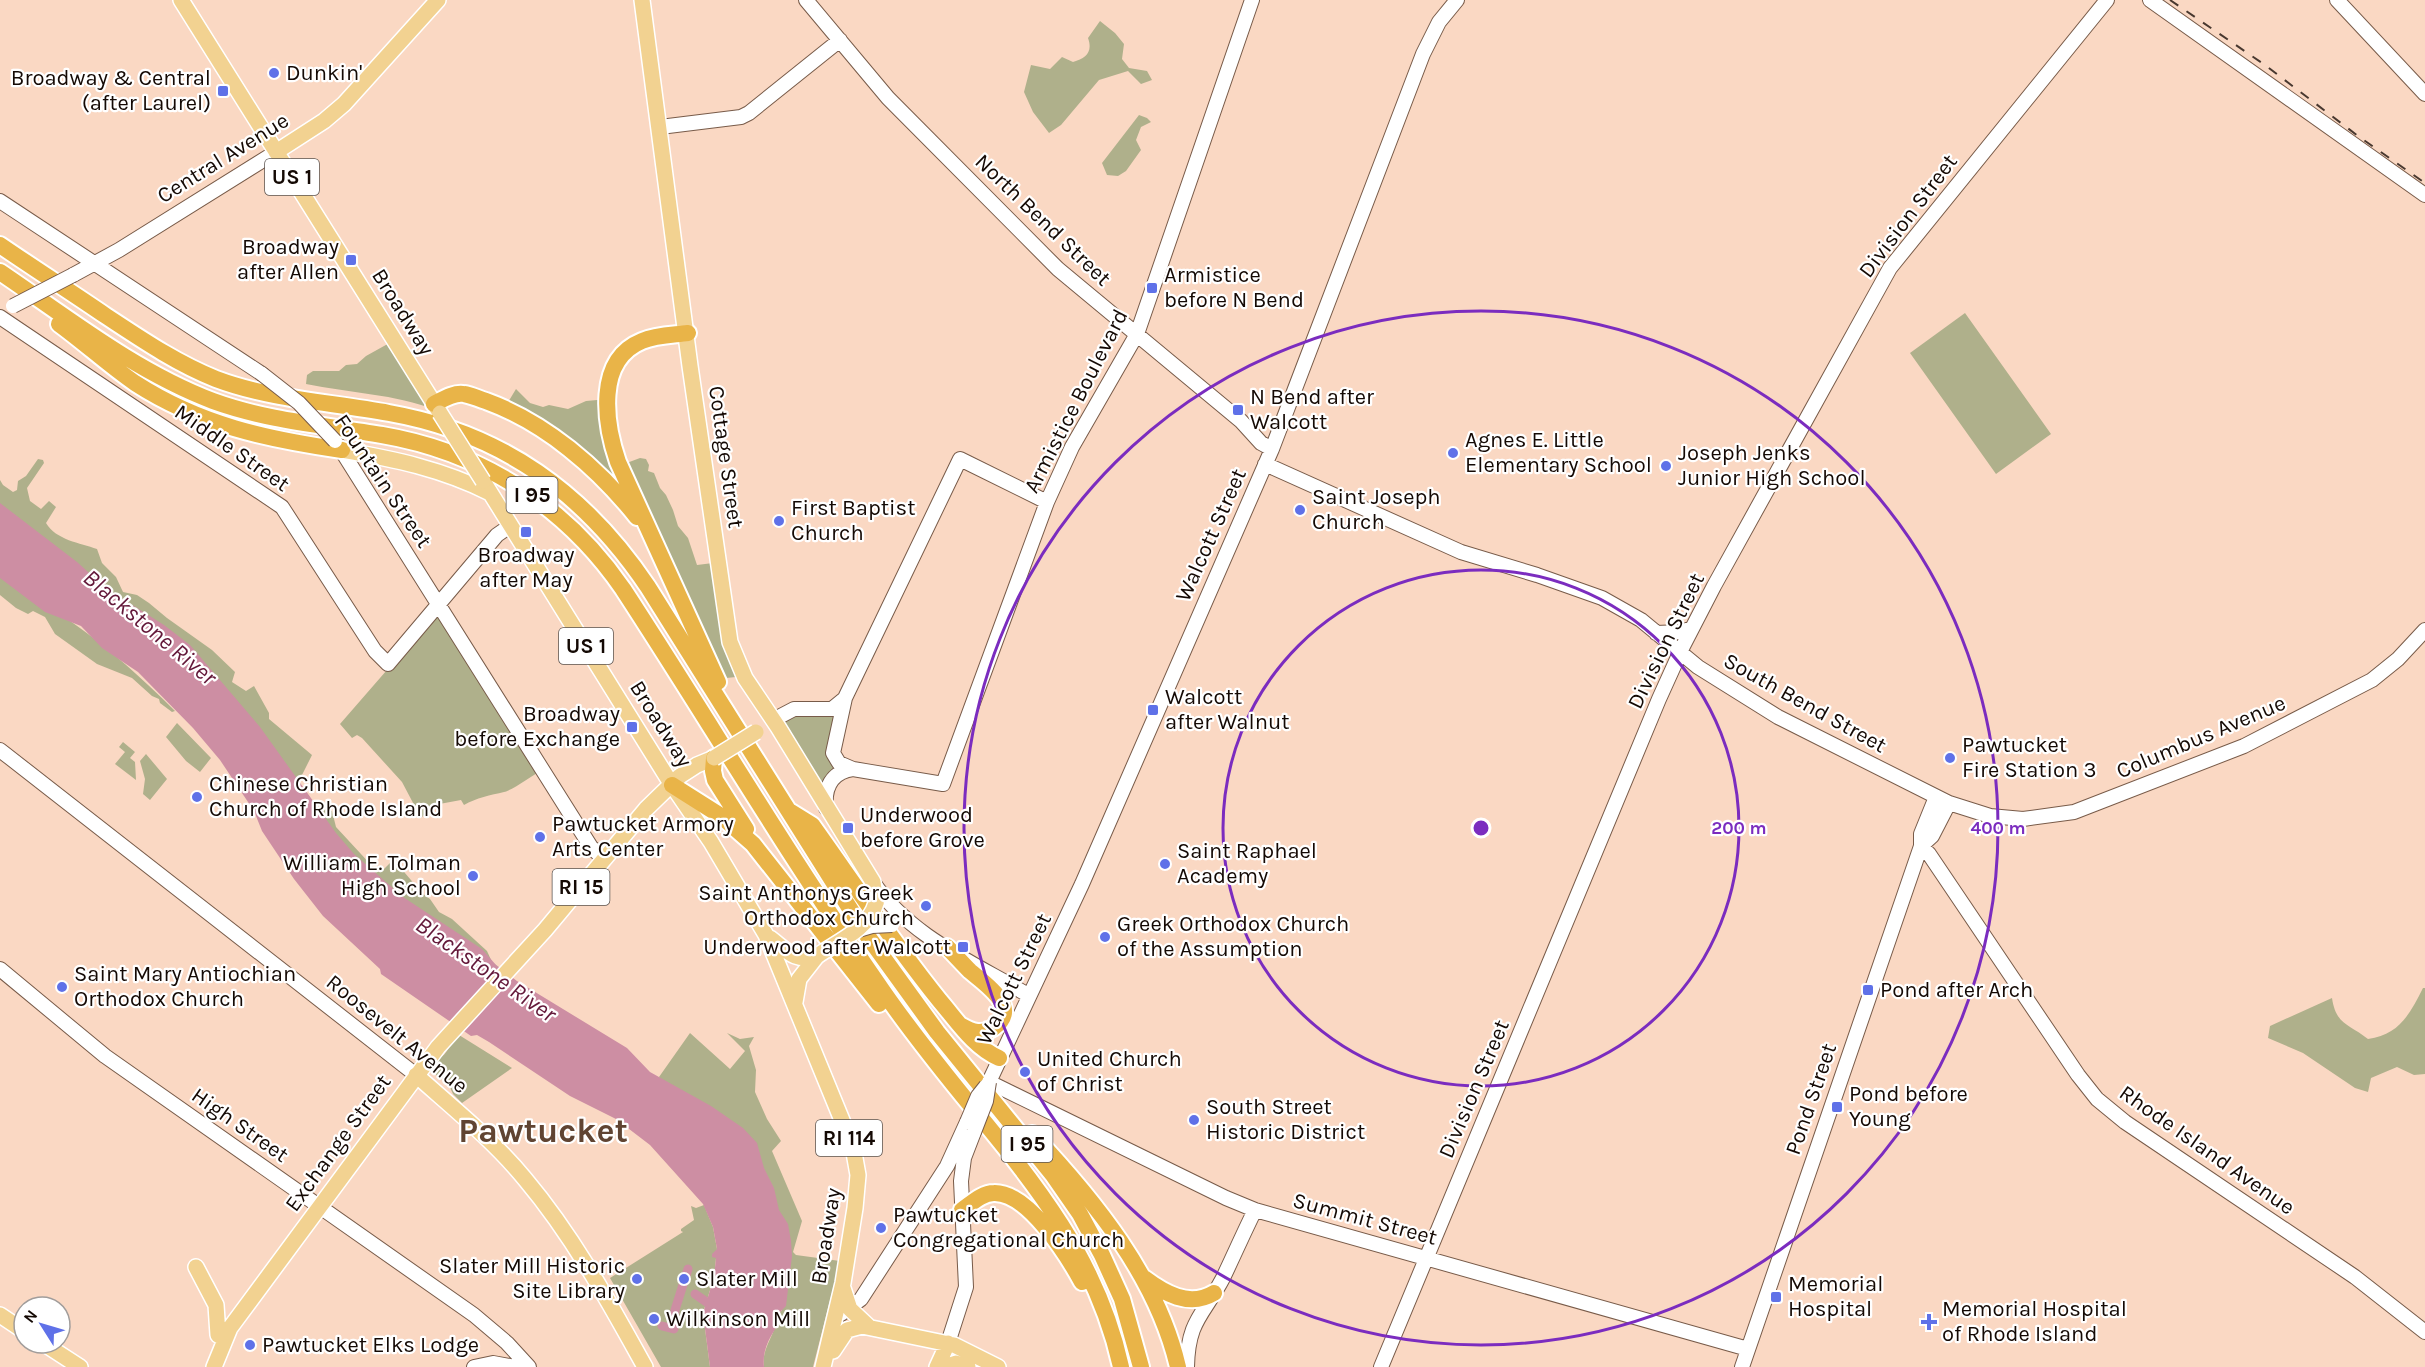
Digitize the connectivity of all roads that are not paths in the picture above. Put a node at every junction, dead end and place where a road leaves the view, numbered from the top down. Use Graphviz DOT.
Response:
graph roads {
  1 [pos="181,0"];
  2 [pos="438,0"];
  3 [pos="642,0"];
  4 [pos="807,0"];
  5 [pos="1252,0"];
  6 [pos="1456,0"];
  7 [pos="2107,0"];
  8 [pos="2150,0"];
  9 [pos="2337,0"];
  10 [pos="837,37"];
  11 [pos="2425,94"];
  12 [pos="660,127"];
  13 [pos="276,152"];
  14 [pos="2425,195"];
  15 [pos="0,201"];
  16 [pos="0,245"];
  17 [pos="96,264"];
  18 [pos="6,276"];
  19 [pos="6,310"];
  20 [pos="0,318"];
  21 [pos="688,333"];
  22 [pos="1137,334"];
  23 [pos="437,409"];
  24 [pos="338,445"];
  25 [pos="1272,449"];
  26 [pos="1265,464"];
  27 [pos="486,487"];
  28 [pos="1047,502"];
  29 [pos="510,526"];
  30 [pos="654,541"];
  31 [pos="438,604"];
  32 [pos="1692,628"];
  33 [pos="2425,630"];
  34 [pos="1656,633"];
  35 [pos="1680,653"];
  36 [pos="844,698"];
  37 [pos="729,716"];
  38 [pos="773,720"];
  39 [pos="756,732"];
  40 [pos="0,750"];
  41 [pos="790,750"];
  42 [pos="714,758"];
  43 [pos="853,769"];
  44 [pos="679,792"];
  45 [pos="1942,800"];
  46 [pos="826,808"];
  47 [pos="789,811"];
  48 [pos="753,844"];
  49 [pos="1921,846"];
  50 [pos="604,859"];
  51 [pos="873,882"];
  52 [pos="853,932"];
  53 [pos="923,933"];
  54 [pos="766,935"];
  55 [pos="948,947"];
  56 [pos="817,956"];
  57 [pos="0,969"];
  58 [pos="1028,995"];
  59 [pos="795,1002"];
  60 [pos="960,1025"];
  61 [pos="914,1034"];
  62 [pos="999,1058"];
  63 [pos="416,1075"];
  64 [pos="993,1082"];
  65 [pos="1004,1115"];
  66 [pos="970,1127"];
  67 [pos="930,1193"];
  68 [pos="962,1205"];
  69 [pos="320,1207"];
  70 [pos="1255,1210"];
  71 [pos="1426,1257"];
  72 [pos="195,1267"];
  73 [pos="1140,1275"];
  74 [pos="843,1283"];
  75 [pos="867,1291"];
  76 [pos="1210,1299"];
  77 [pos="246,1304"];
  78 [pos="850,1309"];
  79 [pos="834,1322"];
  80 [pos="1109,1322"];
  81 [pos="868,1326"];
  82 [pos="490,1330"];
  83 [pos="2425,1332"];
  84 [pos="218,1335"];
  85 [pos="948,1343"];
  86 [pos="1748,1349"];
  87 [pos="62,1355"];
  88 [pos="480,1365"];
  89 [pos="80,1367"];
  90 [pos="204,1367"];
  91 [pos="214,1367"];
  92 [pos="515,1367"];
  93 [pos="529,1367"];
  94 [pos="645,1367"];
  95 [pos="824,1367"];
  96 [pos="937,1367"];
  97 [pos="944,1367"];
  98 [pos="968,1367"];
  99 [pos="998,1367"];
  100 [pos="1121,1367"];
  101 [pos="1141,1367"];
  102 [pos="1178,1367"];
  103 [pos="1187,1367"];
  104 [pos="1381,1367"];
  105 [pos="1742,1367"];
  1 -- 13 [label="main road, Broadway / US 1"];
  2 -- 13 [label="main road, Central Avenue"];
  3 -- 12 [label="main road, Cottage Street"];
  4 -- 10 [label="street, North Bend Street"];
  5 -- 22 [label="street, Armistice Boulevard"];
  6 -- 25 [label="street, Walcott Street"];
  7 -- 32 [label="street, Division Street"];
  8 -- 14 [label="street"];
  9 -- 11 [label="street"];
  10 -- 12 [label="street"];
  10 -- 22 [label="street, North Bend Street"];
  12 -- 21 [label="main road, Cottage Street"];
  13 -- 17 [label="street, Central Avenue"];
  13 -- 23 [label="main road, Broadway / US 1"];
  15 -- 17 [label="street, Fountain Street"];
  16 -- 37 [label="highway, I 95"];
  17 -- 19 [label="street, Central Avenue, bridge"];
  17 -- 24 [label="street, Fountain Street, bridge"];
  18 -- 24 [label="highway"];
  18 -- 61 [label="highway, I 95"];
  20 -- 31 [label="street, Middle Street"];
  21 -- 30 [label="highway"];
  21 -- 38 [label="main road, Cottage Street"];
  22 -- 25 [label="street, North Bend Street"];
  22 -- 28 [label="street, Armistice Boulevard"];
  23 -- 27 [label="main road, Broadway / US 1, bridge"];
  23 -- 30 [label="highway"];
  24 -- 27 [label="main road"];
  24 -- 31 [label="street, Fountain Street"];
  25 -- 26 [label="street, Walcott Street"];
  26 -- 34 [label="street, South Bend Street"];
  26 -- 58 [label="street, Walcott Street"];
  27 -- 29 [label="main road, Broadway / US 1"];
  28 -- 36 [label="street"];
  28 -- 43 [label="street, Armistice Boulevard"];
  29 -- 31 [label="street"];
  29 -- 44 [label="main road, Broadway / US 1"];
  30 -- 37 [label="highway"];
  31 -- 50 [label="street, Fountain Street"];
  32 -- 34 [label="street"];
  32 -- 35 [label="street, Division Street"];
  33 -- 45 [label="street, Columbus Avenue"];
  34 -- 35 [label="street, South Bend Street"];
  35 -- 45 [label="street, South Bend Street"];
  35 -- 71 [label="street, Division Street"];
  36 -- 38 [label="street, Exchange Street / RI 15"];
  36 -- 43 [label="street"];
  37 -- 47 [label="highway, I 95"];
  38 -- 39 [label="main road, Exchange Street / RI 15"];
  38 -- 41 [label="main road, Cottage Street"];
  39 -- 41 [label="main road"];
  39 -- 42 [label="main road, Exchange Street / RI 15, bridge"];
  40 -- 63 [label="street, Roosevelt Avenue"];
  41 -- 46 [label="main road, Cottage Street"];
  42 -- 44 [label="main road, Exchange Street / RI 15"];
  42 -- 48 [label="highway"];
  43 -- 46 [label="street"];
  44 -- 48 [label="highway, US 1"];
  44 -- 50 [label="main road, Exchange Street / RI 15"];
  44 -- 54 [label="main road, Broadway"];
  45 -- 49 [label="street, Pond Street"];
  46 -- 51 [label="main road, Cottage Street"];
  47 -- 60 [label="highway"];
  47 -- 65 [label="highway, I 95"];
  48 -- 61 [label="highway, US 1"];
  49 -- 83 [label="street, Rhode Island Avenue"];
  49 -- 86 [label="street, Pond Street"];
  50 -- 63 [label="main road, Exchange Street / RI 15"];
  51 -- 52 [label="main road, bridge"];
  51 -- 53 [label="street"];
  52 -- 53 [label="street, bridge"];
  52 -- 56 [label="main road, bridge"];
  53 -- 55 [label="street"];
  54 -- 56 [label="main road"];
  54 -- 59 [label="main road, Broadway / RI 114"];
  55 -- 58 [label="street"];
  55 -- 60 [label="highway"];
  56 -- 59 [label="main road"];
  57 -- 69 [label="street, High Street"];
  58 -- 62 [label="street, Walcott Street"];
  59 -- 74 [label="main road, Broadway / RI 114"];
  60 -- 62 [label="highway"];
  61 -- 80 [label="highway, I 95"];
  62 -- 64 [label="street, Walcott Street"];
  63 -- 69 [label="main road, Exchange Street / RI 15"];
  63 -- 94 [label="main road, Roosevelt Avenue"];
  64 -- 66 [label="street, Walcott Street, bridge"];
  64 -- 70 [label="street, Summit Street"];
  65 -- 73 [label="highway"];
  65 -- 101 [label="highway, I 95"];
  66 -- 67 [label="street, Walcott Street"];
  66 -- 68 [label="street"];
  67 -- 68 [label="street"];
  67 -- 75 [label="street, Walcott Street"];
  68 -- 80 [label="highway"];
  68 -- 85 [label="street"];
  69 -- 77 [label="main road, Exchange Street / RI 15"];
  69 -- 82 [label="street, High Street"];
  70 -- 71 [label="street, Summit Street"];
  70 -- 76 [label="street"];
  71 -- 86 [label="street, Summit Street"];
  71 -- 104 [label="street, Division Street"];
  72 -- 84 [label="main road"];
  73 -- 76 [label="highway"];
  73 -- 102 [label="highway"];
  74 -- 75 [label="street"];
  74 -- 78 [label="main road"];
  74 -- 79 [label="main road, Broadway / RI 114"];
  75 -- 78 [label="street, Walcott Street"];
  76 -- 103 [label="street"];
  77 -- 84 [label="main road, Exchange Street / RI 15"];
  77 -- 91 [label="main road, Exchange Street / RI 15"];
  78 -- 79 [label="street, Walcott Street"];
  78 -- 81 [label="main road"];
  79 -- 95 [label="main road, Broadway / RI 114"];
  80 -- 100 [label="highway, I 95"];
  81 -- 85 [label="main road"];
  81 -- 95 [label="main road"];
  82 -- 88 [label="street"];
  82 -- 93 [label="street, High Street"];
  84 -- 90 [label="main road, Exchange Street / RI 15"];
  85 -- 96 [label="main road"];
  85 -- 99 [label="main road"];
  86 -- 105 [label="street, Pond Street"];
  87 -- 89 [label="main road"];
  88 -- 92 [label="street"];
  97 -- 98 [label="main road"];
}
